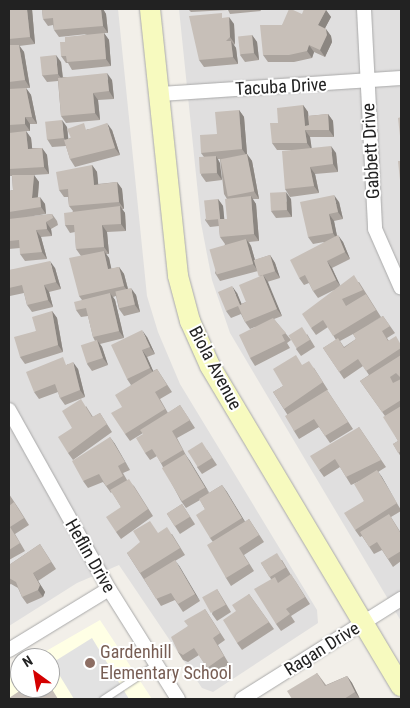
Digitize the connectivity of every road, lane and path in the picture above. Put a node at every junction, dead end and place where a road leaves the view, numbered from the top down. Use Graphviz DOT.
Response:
graph roads {
  1 [pos="150,9"];
  2 [pos="364,9"];
  3 [pos="401,78"];
  4 [pos="367,82"];
  5 [pos="160,94"];
  6 [pos="401,288"];
  7 [pos="9,410"];
  8 [pos="12,430"];
  9 [pos="109,589"];
  10 [pos="401,599"];
  11 [pos="364,623"];
  12 [pos="9,650"];
  13 [pos="156,664"];
  14 [pos="401,686"];
  15 [pos="104,699"];
  16 [pos="178,699"];
  17 [pos="242,699"];
  1 -- 5 [label="street, Biola Avenue"];
  2 -- 4 [label="street, Gabbett Drive"];
  3 -- 4 [label="street, Tacuba Drive"];
  4 -- 5 [label="street, Tacuba Drive"];
  4 -- 6 [label="street, Gabbett Drive"];
  5 -- 11 [label="street, Biola Avenue"];
  7 -- 8 [label="street, Heflin Drive"];
  8 -- 9 [label="street, Heflin Drive"];
  9 -- 12 [label="street"];
  9 -- 13 [label="street, Heflin Drive"];
  10 -- 11 [label="street, Ragan Drive"];
  11 -- 14 [label="street, Biola Avenue"];
  11 -- 17 [label="street, Ragan Drive"];
  13 -- 15 [label="lane"];
  13 -- 16 [label="street, Heflin Drive"];
}
